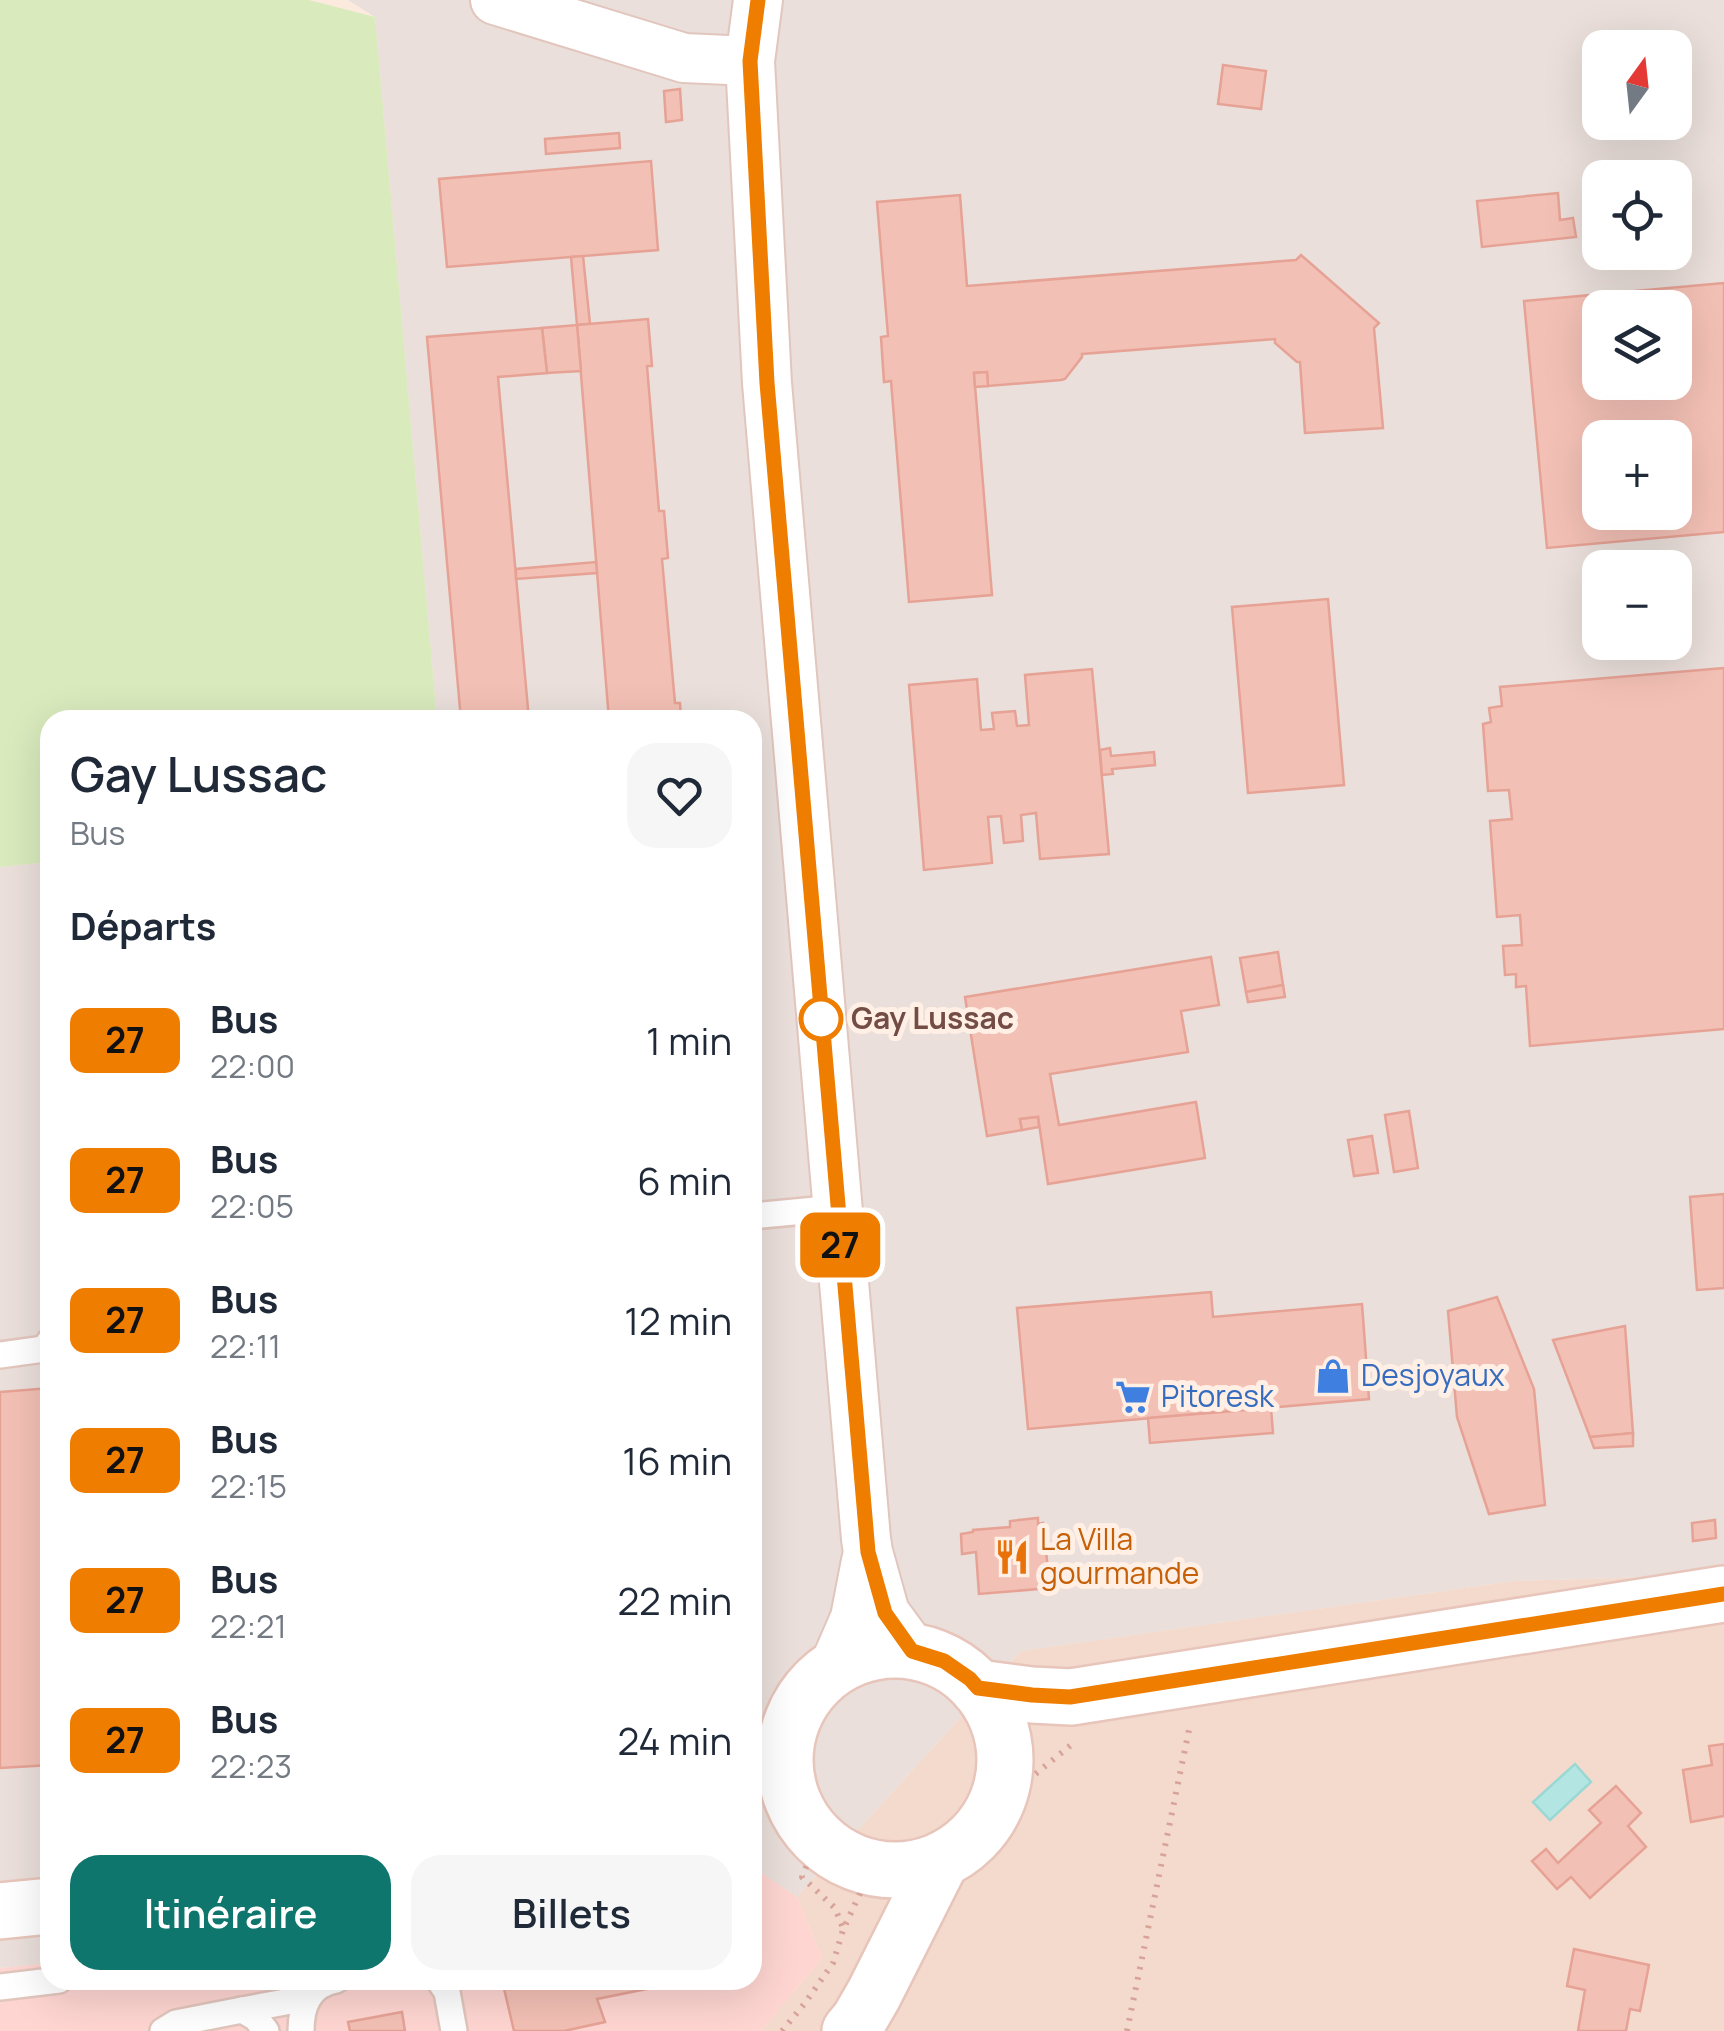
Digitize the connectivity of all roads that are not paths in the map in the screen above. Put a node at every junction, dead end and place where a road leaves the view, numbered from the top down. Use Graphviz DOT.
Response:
graph roads {
  1 [pos="495,0"];
  2 [pos="758,0"];
  3 [pos="750,61"];
  4 [pos="837,1208"];
  5 [pos="762,1215"];
  6 [pos="40,1349"];
  7 [pos="0,1354"];
  8 [pos="868,1552"];
  9 [pos="1724,1594"];
  10 [pos="912,1651"];
  11 [pos="832,1669"];
  12 [pos="978,1688"];
  13 [pos="1070,1697"];
  14 [pos="773,1729"];
  15 [pos="1005,1774"];
  16 [pos="821,1852"];
  17 [pos="942,1861"];
  18 [pos="40,1907"];
  19 [pos="0,1911"];
  20 [pos="40,1982"];
  21 [pos="0,1986"];
  22 [pos="315,1990"];
  23 [pos="446,1990"];
  24 [pos="307,1998"];
  25 [pos="242,2010"];
  26 [pos="862,2012"];
  27 [pos="163,2031"];
  28 [pos="266,2031"];
  29 [pos="301,2031"];
  30 [pos="454,2031"];
  1 -- 3 [label="street"];
  2 -- 3 [label="street"];
  3 -- 4 [label="street"];
  4 -- 5 [label="lane"];
  4 -- 8 [label="street"];
  6 -- 7 [label="lane"];
  8 -- 10 [label="street"];
  8 -- 11 [label="street"];
  9 -- 13 [label="main road"];
  10 -- 11 [label="main road"];
  10 -- 12 [label="main road"];
  11 -- 14 [label="main road"];
  12 -- 13 [label="main road"];
  12 -- 15 [label="main road"];
  13 -- 15 [label="main road"];
  14 -- 16 [label="main road"];
  15 -- 17 [label="main road"];
  16 -- 17 [label="main road"];
  16 -- 26 [label="main road"];
  17 -- 26 [label="main road"];
  18 -- 19 [label="main road"];
  20 -- 21 [label="lane"];
  22 -- 24 [label="lane"];
  23 -- 30 [label="lane"];
  24 -- 25 [label="lane"];
  24 -- 29 [label="lane"];
  25 -- 27 [label="lane"];
  25 -- 28 [label="lane"];
}
